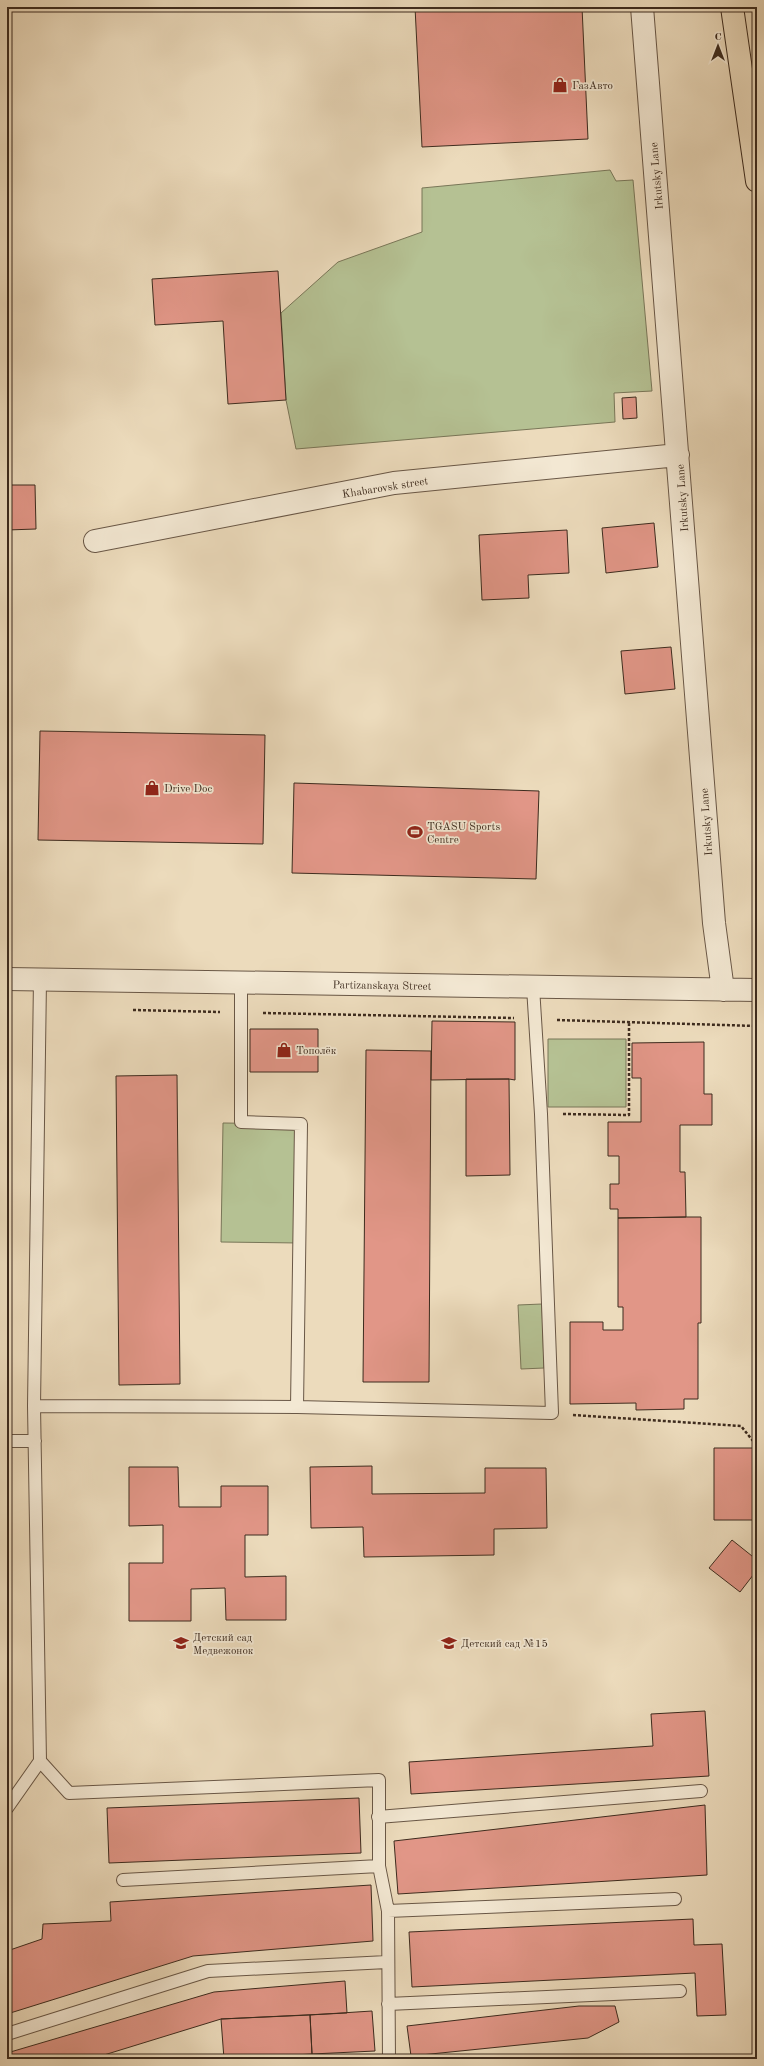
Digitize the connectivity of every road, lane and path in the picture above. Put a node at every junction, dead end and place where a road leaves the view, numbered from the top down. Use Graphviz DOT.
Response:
graph roads {
  1 [pos="642,7"];
  2 [pos="732,7"];
  3 [pos="757,181"];
  4 [pos="678,455"];
  5 [pos="95,541"];
  6 [pos="7,979"];
  7 [pos="40,980"];
  8 [pos="241,983"];
  9 [pos="533,987"];
  10 [pos="723,990"];
  11 [pos="757,990"];
  12 [pos="125,1010"];
  13 [pos="241,1013"];
  14 [pos="535,1019"];
  15 [pos="629,1022"];
  16 [pos="757,1026"];
  17 [pos="541,1114"];
  18 [pos="34,1406"];
  19 [pos="297,1407"];
  20 [pos="552,1413"];
  21 [pos="7,1441"];
  22 [pos="35,1441"];
  23 [pos="757,1446"];
  24 [pos="40,1761"];
  25 [pos="701,1791"];
  26 [pos="7,1808"];
  27 [pos="378,1817"];
  28 [pos="379,1866"];
  29 [pos="123,1880"];
  30 [pos="675,1899"];
  31 [pos="388,1911"];
  32 [pos="387,1962"];
  33 [pos="680,1991"];
  34 [pos="388,2004"];
  35 [pos="7,2034"];
  36 [pos="389,2059"];
  1 -- 4 [label="street, Irkutsky Lane"];
  2 -- 3 [label="main road"];
  4 -- 5 [label="street, Khabarovsk street"];
  4 -- 10 [label="street, Irkutsky Lane"];
  6 -- 7 [label="street, Partizanskaya Street"];
  7 -- 8 [label="street, Partizanskaya Street"];
  7 -- 18 [label="lane"];
  8 -- 9 [label="street, Partizanskaya Street"];
  8 -- 13 [label="lane"];
  9 -- 10 [label="street, Partizanskaya Street"];
  9 -- 14 [label="lane"];
  10 -- 11 [label="street, Partizanskaya Street"];
  12 -- 13 [label="path"];
  13 -- 14 [label="path"];
  13 -- 19 [label="lane"];
  14 -- 15 [label="path"];
  14 -- 17 [label="lane"];
  15 -- 16 [label="path"];
  15 -- 17 [label="path"];
  17 -- 20 [label="lane"];
  18 -- 19 [label="lane"];
  18 -- 22 [label="lane"];
  19 -- 20 [label="lane"];
  20 -- 23 [label="path"];
  21 -- 22 [label="lane"];
  22 -- 24 [label="lane"];
  24 -- 26 [label="lane"];
  24 -- 27 [label="lane"];
  25 -- 27 [label="lane"];
  27 -- 28 [label="lane"];
  28 -- 29 [label="lane"];
  28 -- 31 [label="lane"];
  30 -- 31 [label="lane"];
  31 -- 32 [label="lane"];
  32 -- 34 [label="lane"];
  32 -- 35 [label="lane"];
  33 -- 34 [label="lane"];
  34 -- 36 [label="lane"];
}
